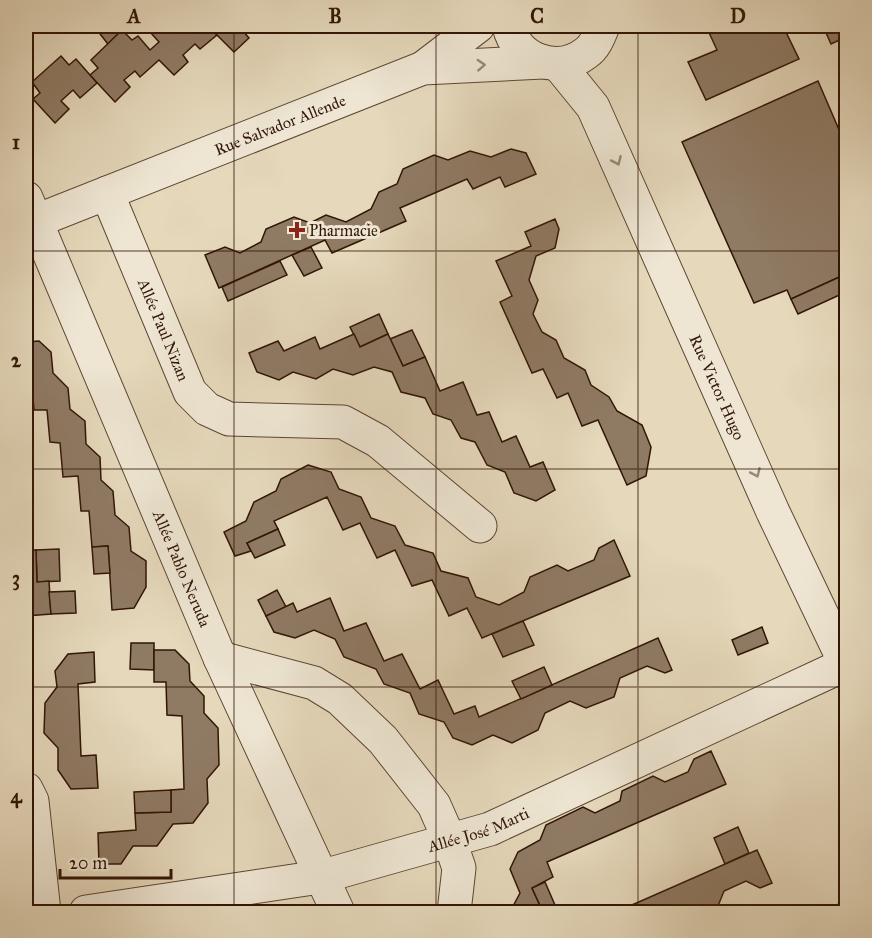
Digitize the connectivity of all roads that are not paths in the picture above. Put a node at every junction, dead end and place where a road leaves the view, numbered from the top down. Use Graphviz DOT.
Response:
graph roads {
  1 [pos="478,26"];
  2 [pos="509,26"];
  3 [pos="603,26"];
  4 [pos="551,63"];
  5 [pos="423,68"];
  6 [pos="107,193"];
  7 [pos="28,215"];
  8 [pos="480,526"];
  9 [pos="220,658"];
  10 [pos="846,664"];
  11 [pos="26,789"];
  12 [pos="449,839"];
  13 [pos="320,877"];
  14 [pos="44,912"];
  15 [pos="86,912"];
  16 [pos="338,912"];
  17 [pos="454,912"];
  1 -- 5 [label="street"];
  2 -- 4 [label="street, Rue Victor Hugo"];
  3 -- 4 [label="street, Rue Salvador Allende"];
  5 -- 4 [label="street, Rue Salvador Allende, one-way"];
  4 -- 10 [label="street, Rue Victor Hugo, one-way"];
  5 -- 6 [label="street, Rue Salvador Allende"];
  6 -- 7 [label="street, Rue Salvador Allende"];
  6 -- 8 [label="street, Allée Paul Nizan"];
  7 -- 9 [label="street, Allée Pablo Neruda"];
  9 -- 12 [label="street"];
  9 -- 13 [label="street, Allée Pablo Neruda"];
  10 -- 12 [label="street, Allée José Marti"];
  11 -- 14 [label="street"];
  12 -- 13 [label="street, Allée José Marti"];
  12 -- 17 [label="street"];
  13 -- 15 [label="street, Allée José Marti"];
  13 -- 16 [label="street, Allée Pablo Neruda"];
}
